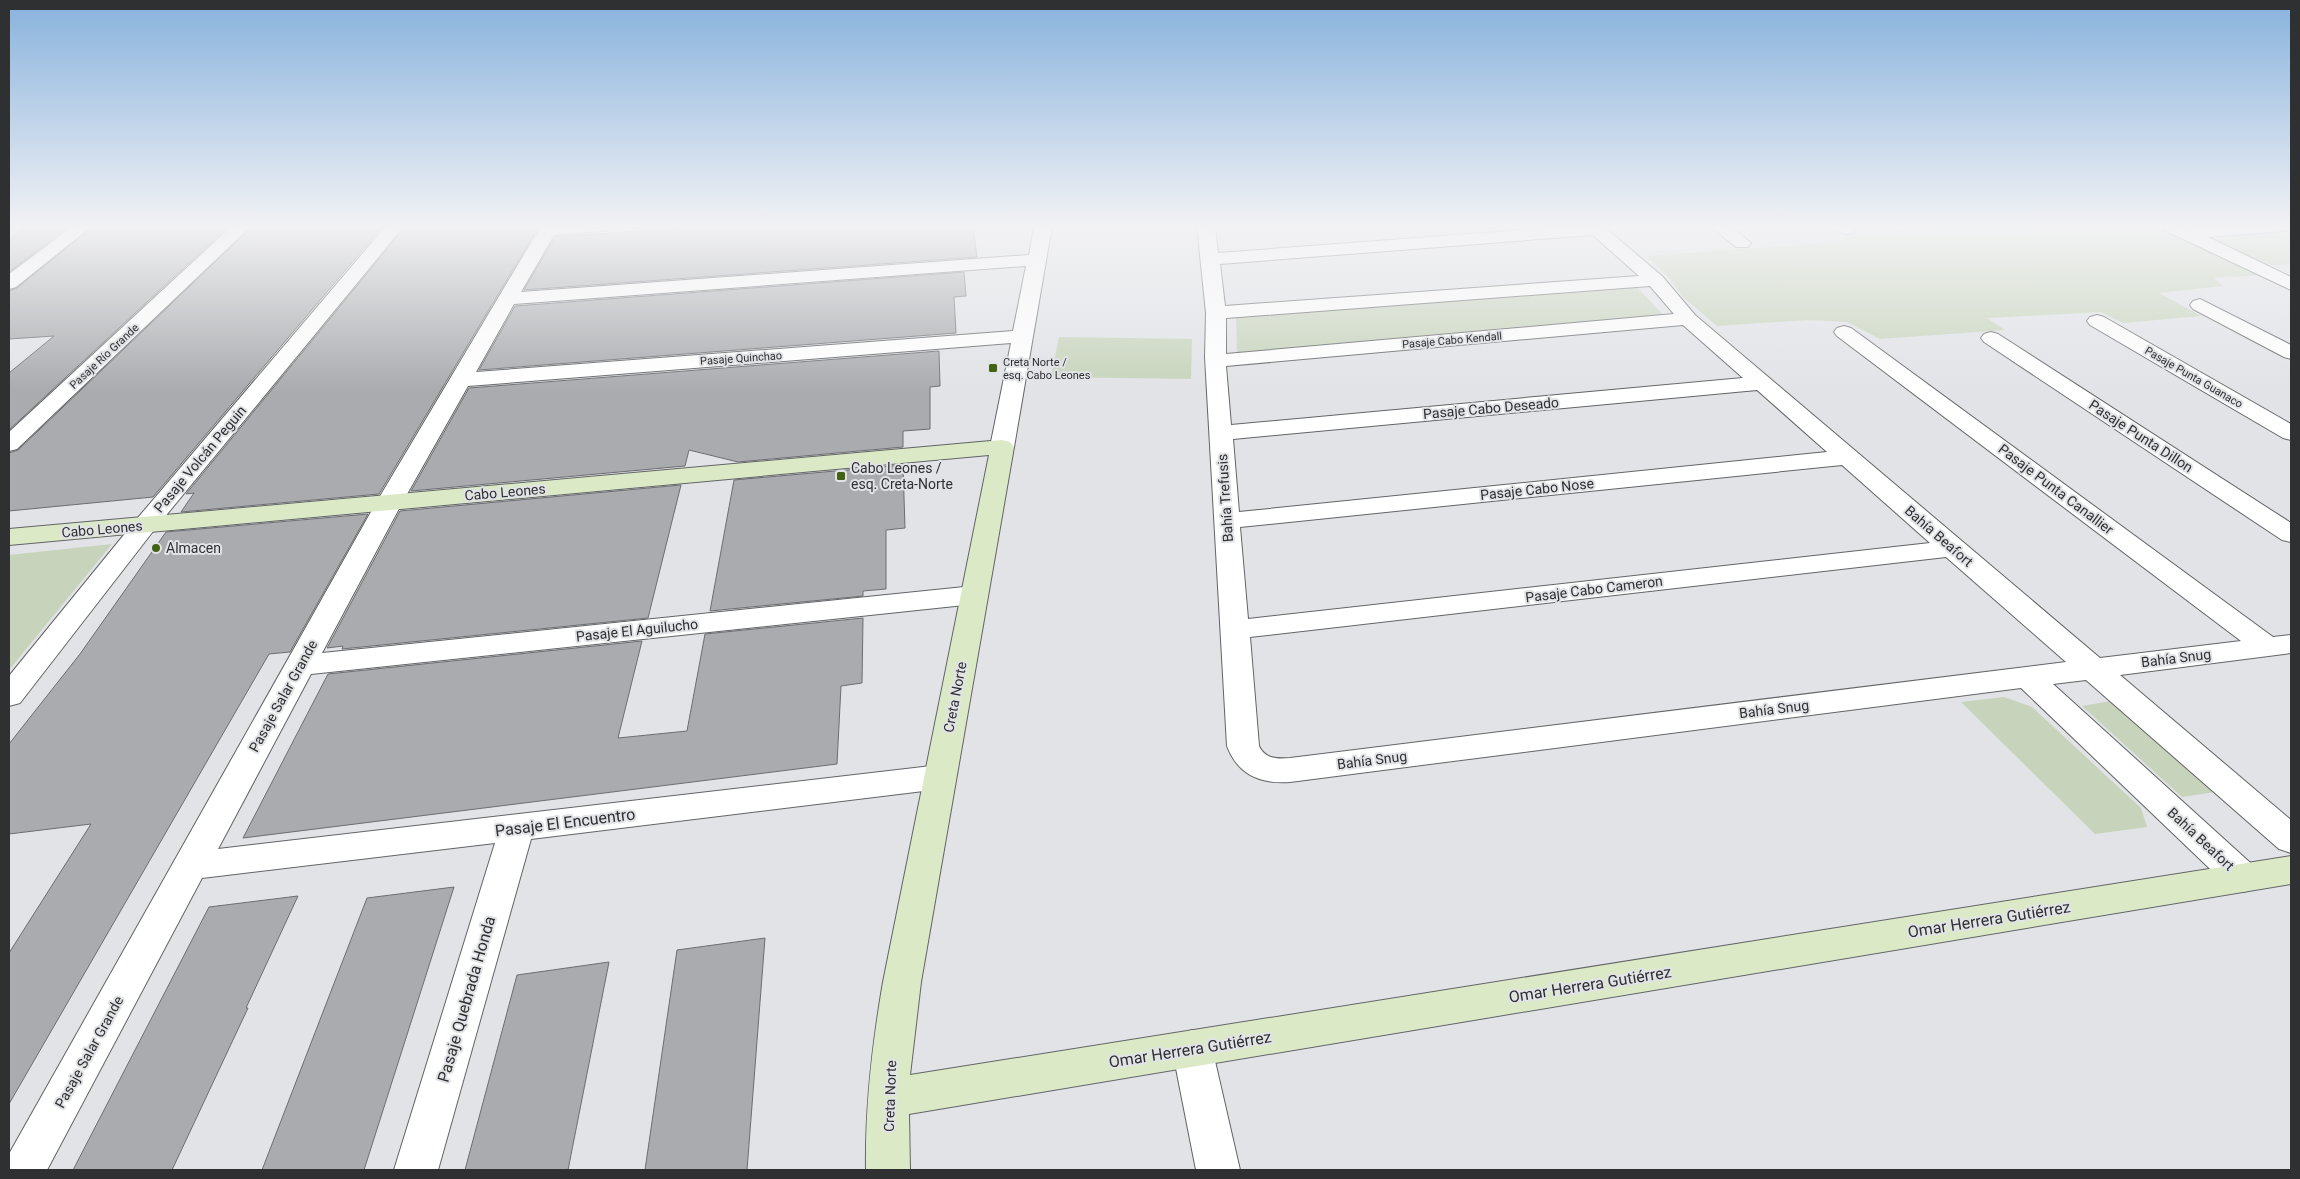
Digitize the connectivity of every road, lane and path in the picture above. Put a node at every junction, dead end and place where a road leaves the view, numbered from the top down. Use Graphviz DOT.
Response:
graph roads {
  1 [pos="184,281"];
  2 [pos="350,281"];
  3 [pos="518,281"];
  4 [pos="751,281"];
  5 [pos="1033,281"];
  6 [pos="1213,281"];
  7 [pos="1641,281"];
  8 [pos="1656,281"];
  9 [pos="507,299"];
  10 [pos="2200,305"];
  11 [pos="1216,313"];
  12 [pos="1688,319"];
  13 [pos="2097,321"];
  14 [pos="1844,332"];
  15 [pos="1022,336"];
  16 [pos="1991,338"];
  17 [pos="2291,353"];
  18 [pos="1216,361"];
  19 [pos="460,380"];
  20 [pos="1762,383"];
  21 [pos="1220,434"];
  22 [pos="2291,434"];
  23 [pos="9,444"];
  24 [pos="1002,447"];
  25 [pos="1848,457"];
  26 [pos="389,503"];
  27 [pos="1226,521"];
  28 [pos="146,525"];
  29 [pos="2291,534"];
  30 [pos="9,537"];
  31 [pos="1954,548"];
  32 [pos="974,595"];
  33 [pos="1234,630"];
  34 [pos="2279,645"];
  35 [pos="301,665"];
  36 [pos="2093,669"];
  37 [pos="2027,677"];
  38 [pos="9,696"];
  39 [pos="1257,765"];
  40 [pos="940,777"];
  41 [pos="517,828"];
  42 [pos="2291,840"];
  43 [pos="190,866"];
  44 [pos="2291,870"];
  45 [pos="2243,878"];
  46 [pos="1192,1048"];
  47 [pos="888,1098"];
  48 [pos="24,1170"];
  49 [pos="416,1170"];
  50 [pos="888,1170"];
  51 [pos="1218,1170"];
  1 -- 23 [label="street, Pasaje Río Grande"];
  2 -- 28 [label="street, Pasaje Volcán Peguin"];
  3 -- 9 [label="street, Pasaje Salar Grande"];
  4 -- 9 [label="street"];
  5 -- 15 [label="street, Creta Norte"];
  6 -- 11 [label="street, Bahía Trefusis"];
  7 -- 11 [label="street"];
  8 -- 12 [label="street, Bahía Beafort"];
  9 -- 19 [label="street, Pasaje Salar Grande"];
  10 -- 17 [label="street"];
  11 -- 18 [label="street, Bahía Trefusis"];
  12 -- 18 [label="street, Pasaje Cabo Kendall"];
  12 -- 20 [label="street, Bahía Beafort"];
  13 -- 22 [label="street, Pasaje Punta Guanaco"];
  14 -- 34 [label="street, Pasaje Punta Canallier"];
  15 -- 19 [label="street, Pasaje Quinchao"];
  15 -- 24 [label="street, Creta Norte"];
  16 -- 29 [label="street, Pasaje Punta Dillon"];
  18 -- 21 [label="street, Bahía Trefusis"];
  19 -- 26 [label="street, Pasaje Salar Grande"];
  20 -- 21 [label="street, Pasaje Cabo Deseado"];
  20 -- 25 [label="street, Bahía Beafort"];
  21 -- 27 [label="street, Bahía Trefusis"];
  24 -- 26 [label="street, Cabo Leones"];
  24 -- 32 [label="street, Creta Norte"];
  25 -- 27 [label="street, Pasaje Cabo Nose"];
  25 -- 31 [label="street, Bahía Beafort"];
  26 -- 28 [label="street, Cabo Leones"];
  26 -- 35 [label="street, Pasaje Salar Grande"];
  27 -- 33 [label="street, Bahía Trefusis"];
  28 -- 30 [label="street, Cabo Leones"];
  28 -- 38 [label="street, Pasaje Volcán Peguin"];
  31 -- 33 [label="street, Pasaje Cabo Cameron"];
  31 -- 36 [label="street, Bahía Beafort"];
  32 -- 35 [label="street, Pasaje El Aguilucho"];
  32 -- 40 [label="street, Creta Norte"];
  33 -- 39 [label="street, Bahía Trefusis"];
  34 -- 36 [label="street, Bahía Snug"];
  35 -- 43 [label="street, Pasaje Salar Grande"];
  36 -- 37 [label="street, Bahía Snug"];
  36 -- 42 [label="street, Bahía Beafort"];
  37 -- 39 [label="street, Bahía Snug"];
  37 -- 45 [label="street, Bahía Beafort"];
  40 -- 41 [label="street, Pasaje El Encuentro"];
  40 -- 47 [label="street, Creta Norte"];
  41 -- 43 [label="street, Pasaje El Encuentro"];
  41 -- 49 [label="street, Pasaje Quebrada Honda"];
  43 -- 48 [label="street, Pasaje Salar Grande"];
  44 -- 45 [label="street, Omar Herrera Gutiérrez"];
  45 -- 46 [label="street, Omar Herrera Gutiérrez"];
  46 -- 47 [label="street, Omar Herrera Gutiérrez"];
  46 -- 51 [label="street"];
  47 -- 50 [label="street, Creta Norte"];
}
